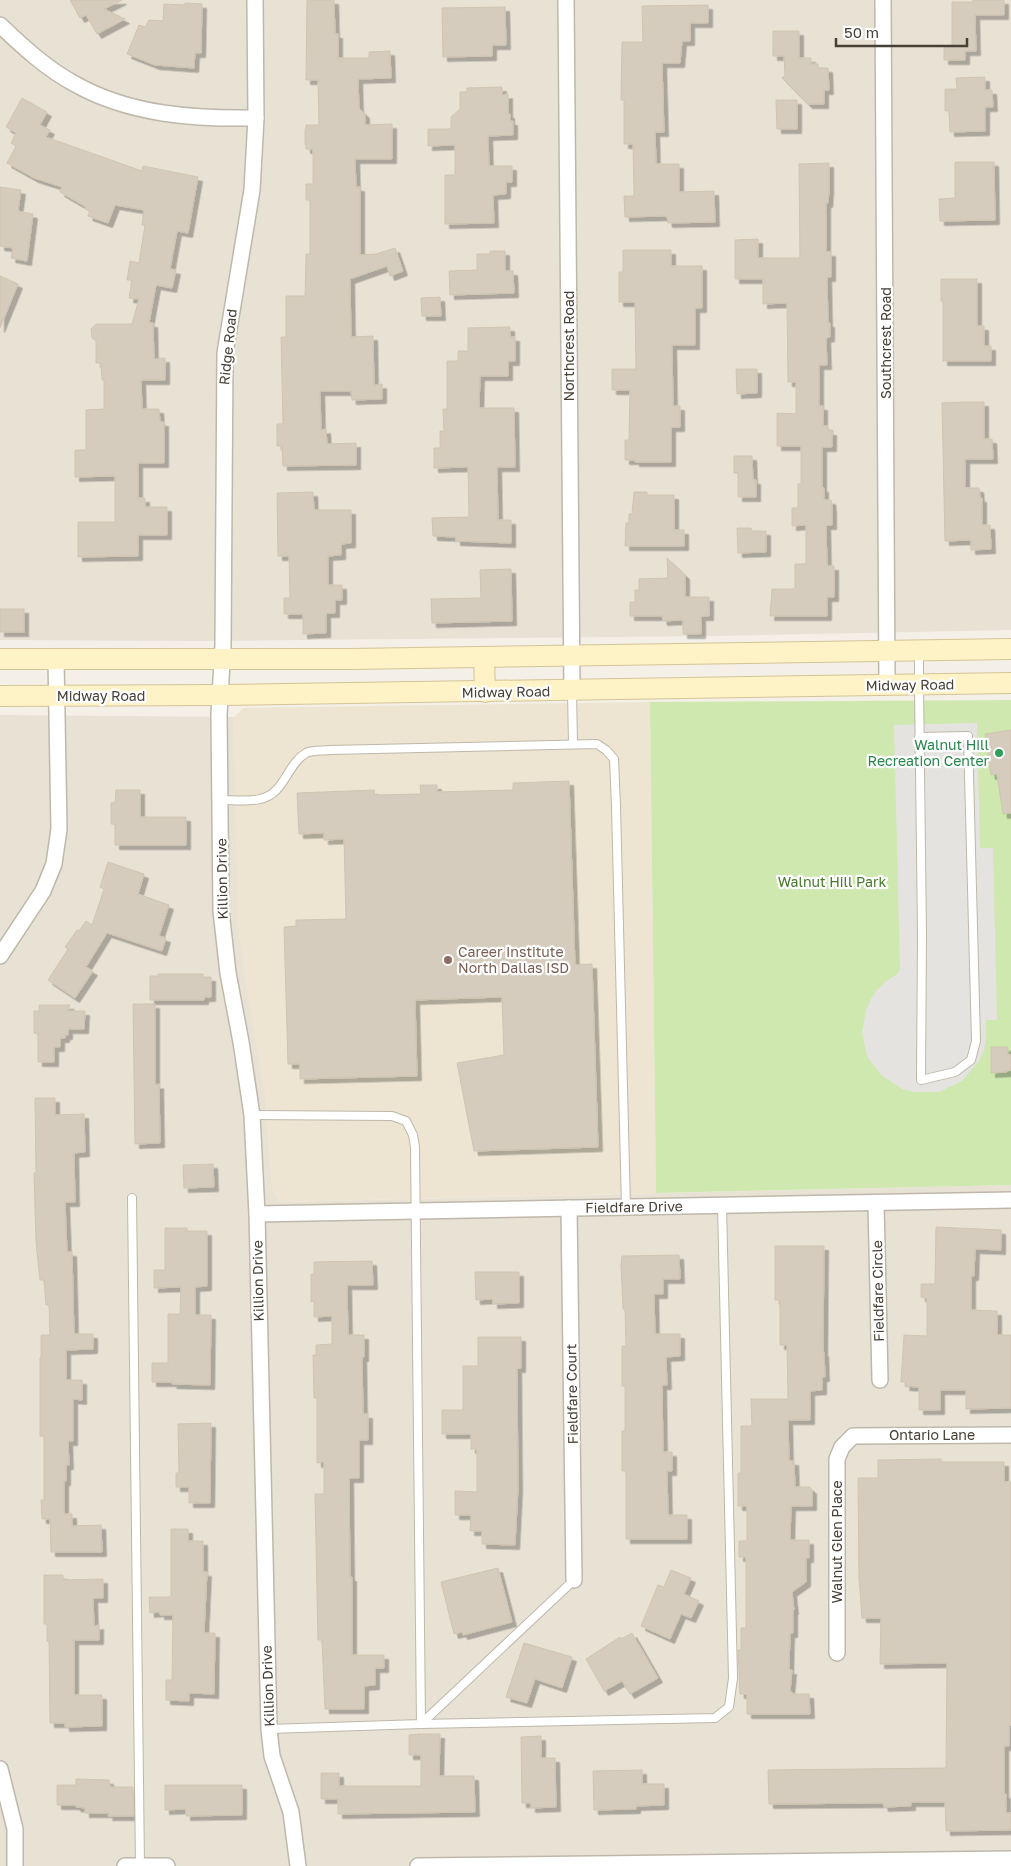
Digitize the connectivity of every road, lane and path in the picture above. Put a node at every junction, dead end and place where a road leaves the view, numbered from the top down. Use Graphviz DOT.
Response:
graph roads {
  1 [pos="255,0"];
  2 [pos="566,0"];
  3 [pos="883,0"];
  4 [pos="0,25"];
  5 [pos="256,118"];
  6 [pos="1011,649"];
  7 [pos="918,650"];
  8 [pos="888,651"];
  9 [pos="572,655"];
  10 [pos="484,657"];
  11 [pos="0,659"];
  12 [pos="56,659"];
  13 [pos="222,660"];
  14 [pos="1011,683"];
  15 [pos="887,685"];
  16 [pos="919,685"];
  17 [pos="572,691"];
  18 [pos="484,692"];
  19 [pos="220,695"];
  20 [pos="0,696"];
  21 [pos="56,696"];
  22 [pos="920,737"];
  23 [pos="573,744"];
  24 [pos="220,800"];
  25 [pos="0,956"];
  26 [pos="252,1115"];
  27 [pos="132,1198"];
  28 [pos="1011,1200"];
  29 [pos="876,1202"];
  30 [pos="722,1205"];
  31 [pos="626,1207"];
  32 [pos="569,1208"];
  33 [pos="415,1211"];
  34 [pos="257,1214"];
  35 [pos="880,1380"];
  36 [pos="1011,1435"];
  37 [pos="853,1436"];
  38 [pos="574,1580"];
  39 [pos="837,1653"];
  40 [pos="421,1724"];
  41 [pos="269,1729"];
  42 [pos="0,1768"];
  43 [pos="1011,1858"];
  44 [pos="854,1863"];
  45 [pos="644,1864"];
  46 [pos="540,1865"];
  47 [pos="16,1866"];
  48 [pos="125,1866"];
  49 [pos="140,1866"];
  50 [pos="167,1866"];
  51 [pos="298,1866"];
  52 [pos="418,1866"];
  1 -- 5 [label="street, Ridge Road"];
  2 -- 9 [label="street, Northcrest Road"];
  3 -- 8 [label="street, Southcrest Road"];
  4 -- 5 [label="street"];
  5 -- 13 [label="street, Ridge Road"];
  6 -- 7 [label="main road"];
  7 -- 8 [label="main road"];
  7 -- 16 [label="lane"];
  8 -- 9 [label="main road"];
  8 -- 15 [label="street, Southcrest Road"];
  9 -- 10 [label="main road"];
  9 -- 17 [label="street, Northcrest Road"];
  10 -- 13 [label="main road"];
  10 -- 18 [label="main road"];
  11 -- 12 [label="main road"];
  12 -- 13 [label="main road"];
  12 -- 21 [label="street"];
  13 -- 19 [label="street, Ridge Road"];
  14 -- 16 [label="main road, Midway Road"];
  15 -- 16 [label="main road, Midway Road"];
  15 -- 17 [label="main road, Midway Road"];
  16 -- 22 [label="lane"];
  17 -- 18 [label="main road, Midway Road"];
  17 -- 23 [label="lane"];
  18 -- 19 [label="main road, Midway Road"];
  19 -- 21 [label="main road, Midway Road"];
  19 -- 24 [label="street, Killion Drive"];
  20 -- 21 [label="main road, Midway Road"];
  21 -- 25 [label="street"];
  22 -- 22 [label="lane"];
  23 -- 24 [label="lane"];
  23 -- 31 [label="lane"];
  24 -- 26 [label="street, Killion Drive"];
  26 -- 33 [label="lane"];
  26 -- 34 [label="street, Killion Drive"];
  27 -- 49 [label="lane"];
  28 -- 29 [label="street, Fieldfare Drive"];
  29 -- 30 [label="street, Fieldfare Drive"];
  29 -- 35 [label="street, Fieldfare Circle"];
  30 -- 31 [label="street, Fieldfare Drive"];
  30 -- 40 [label="lane"];
  31 -- 32 [label="street, Fieldfare Drive"];
  32 -- 33 [label="street, Fieldfare Drive"];
  32 -- 38 [label="street, Fieldfare Court"];
  33 -- 34 [label="street, Fieldfare Drive"];
  33 -- 40 [label="lane"];
  34 -- 41 [label="street, Killion Drive"];
  36 -- 37 [label="street, Ontario Lane"];
  37 -- 39 [label="street, Walnut Glen Place"];
  38 -- 40 [label="lane"];
  40 -- 41 [label="lane"];
  41 -- 51 [label="street, Killion Drive"];
  42 -- 47 [label="street"];
  43 -- 44 [label="street"];
  44 -- 45 [label="street"];
  45 -- 46 [label="street"];
  46 -- 52 [label="street"];
  48 -- 49 [label="street"];
  49 -- 50 [label="street"];
}
